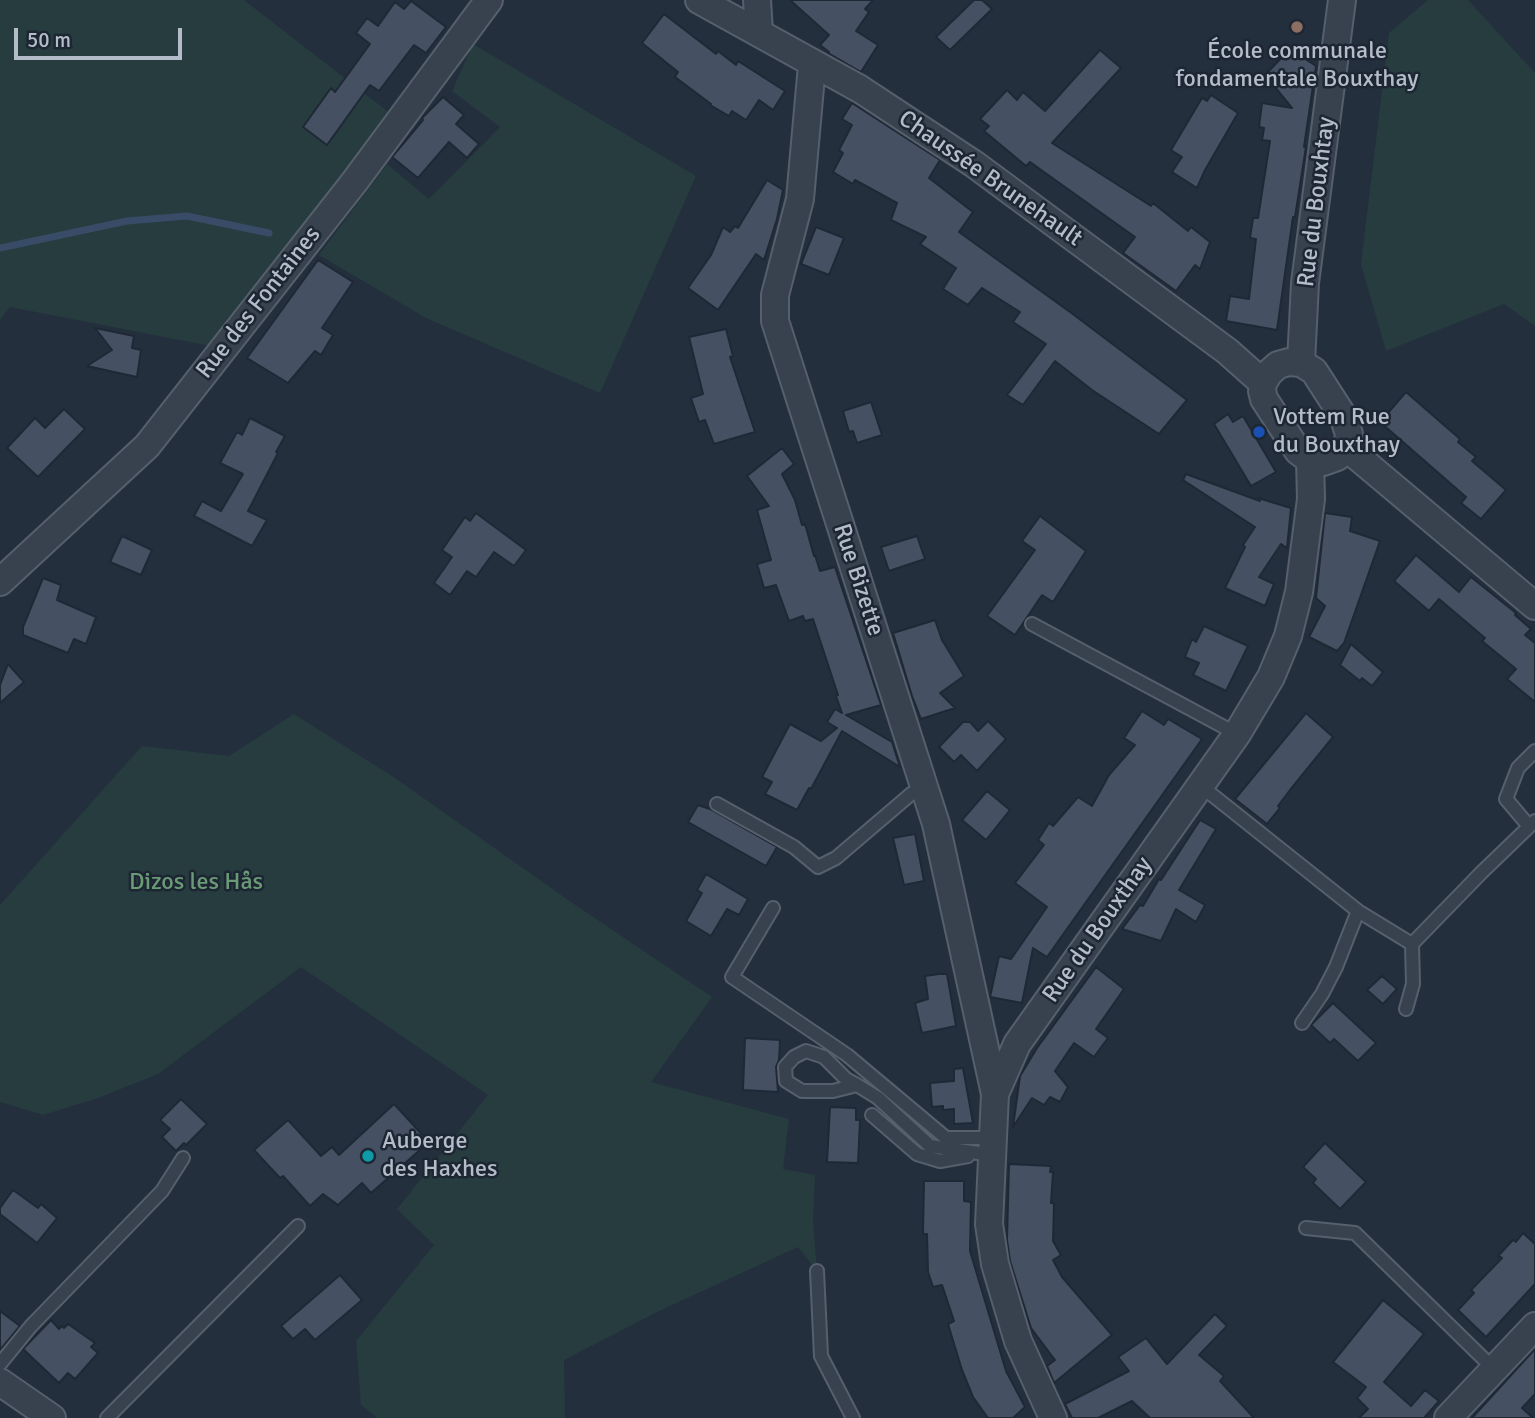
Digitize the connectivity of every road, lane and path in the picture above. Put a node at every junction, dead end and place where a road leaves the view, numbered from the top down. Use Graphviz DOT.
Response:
graph roads {
  1 [pos="489,0"];
  2 [pos="699,0"];
  3 [pos="757,0"];
  4 [pos="1342,0"];
  5 [pos="759,32"];
  6 [pos="812,65"];
  7 [pos="1301,363"];
  8 [pos="1263,383"];
  9 [pos="1347,447"];
  10 [pos="1310,460"];
  11 [pos="0,582"];
  12 [pos="1535,606"];
  13 [pos="1032,624"];
  14 [pos="1237,734"];
  15 [pos="1535,751"];
  16 [pos="924,786"];
  17 [pos="1201,786"];
  18 [pos="718,804"];
  19 [pos="1532,823"];
  20 [pos="773,908"];
  21 [pos="1359,911"];
  22 [pos="1412,944"];
  23 [pos="1406,1009"];
  24 [pos="1303,1023"];
  25 [pos="857,1086"];
  26 [pos="995,1094"];
  27 [pos="872,1115"];
  28 [pos="988,1149"];
  29 [pos="183,1158"];
  30 [pos="298,1226"];
  31 [pos="1306,1228"];
  32 [pos="817,1271"];
  33 [pos="1535,1325"];
  34 [pos="0,1364"];
  35 [pos="1494,1370"];
  36 [pos="0,1382"];
  37 [pos="1050,1417"];
  38 [pos="52,1418"];
  39 [pos="107,1418"];
  40 [pos="853,1418"];
  41 [pos="1448,1418"];
  1 -- 11 [label="street, Rue des Fontaines"];
  2 -- 5 [label="street, Chaussée Brunehault"];
  3 -- 5 [label="street"];
  4 -- 7 [label="street, Rue du Bouxhtay"];
  5 -- 6 [label="street, Chaussée Brunehault"];
  6 -- 8 [label="street, Chaussée Brunehault"];
  6 -- 16 [label="street, Rue Bizette"];
  7 -- 8 [label="street"];
  7 -- 9 [label="street"];
  8 -- 10 [label="street, Chaussée Brunehault"];
  9 -- 10 [label="street"];
  9 -- 12 [label="street"];
  10 -- 14 [label="street, Rue du Bouxthay"];
  13 -- 14 [label="lane"];
  14 -- 17 [label="street, Rue du Bouxthay"];
  15 -- 19 [label="lane"];
  16 -- 18 [label="lane"];
  16 -- 26 [label="street, Rue Bizette"];
  17 -- 21 [label="lane"];
  17 -- 26 [label="street, Rue du Bouxthay"];
  19 -- 22 [label="lane"];
  20 -- 28 [label="lane"];
  21 -- 22 [label="lane"];
  21 -- 24 [label="lane"];
  22 -- 23 [label="lane"];
  25 -- 25 [label="lane"];
  25 -- 28 [label="lane"];
  26 -- 28 [label="street, Rue du Bouxthay"];
  27 -- 28 [label="lane"];
  28 -- 37 [label="street, Rue du Bouxthay"];
  29 -- 34 [label="lane"];
  30 -- 39 [label="lane"];
  31 -- 35 [label="lane"];
  32 -- 40 [label="lane"];
  33 -- 35 [label="street"];
  35 -- 41 [label="street"];
  36 -- 38 [label="street"];
}
